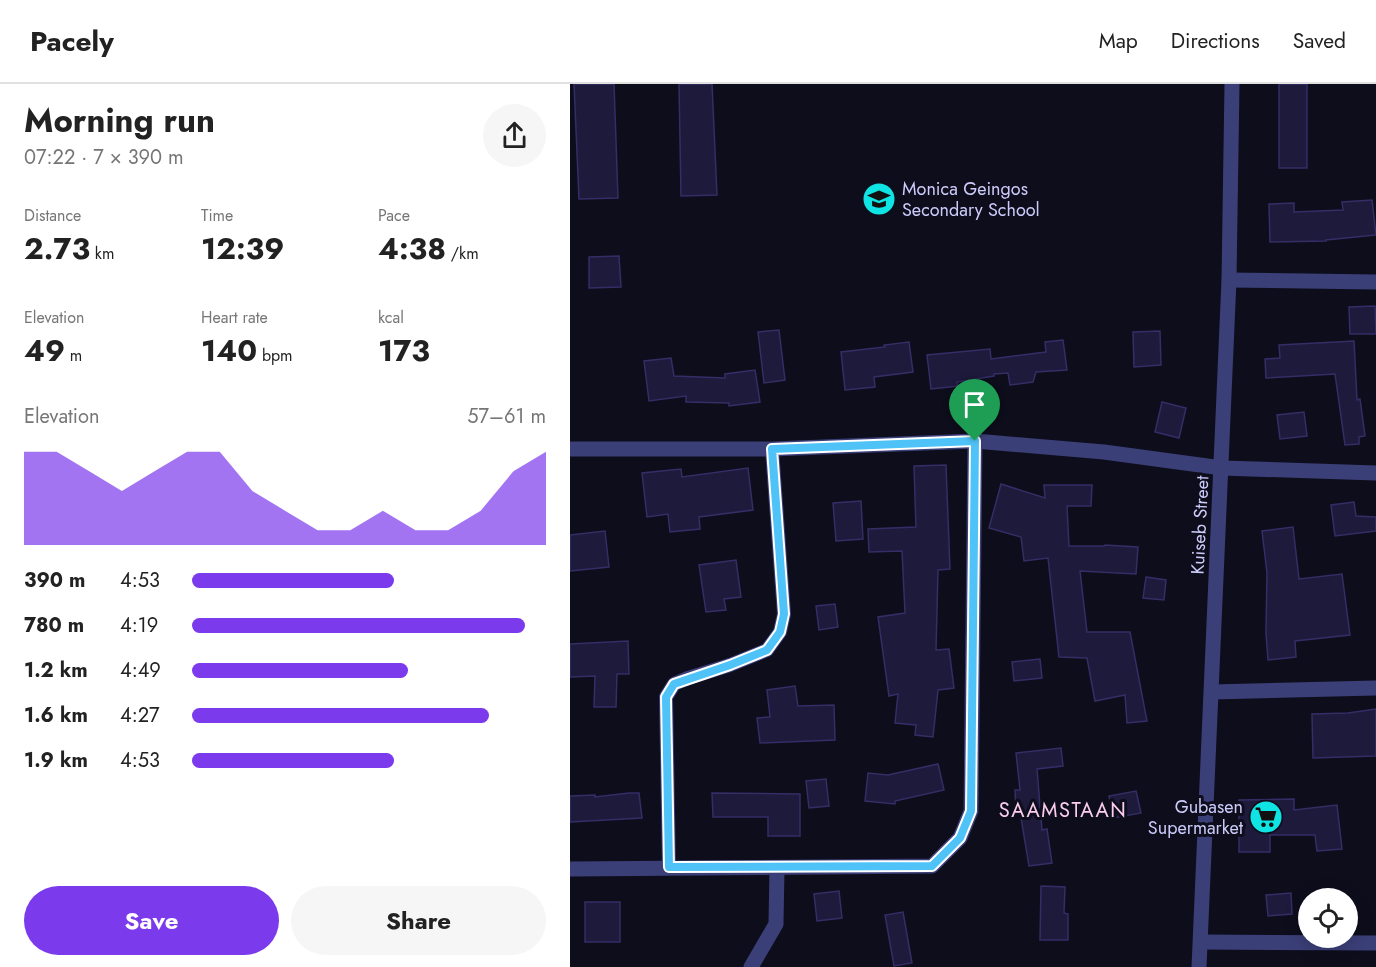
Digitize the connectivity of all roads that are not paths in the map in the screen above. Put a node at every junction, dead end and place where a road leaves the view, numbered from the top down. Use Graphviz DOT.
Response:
graph roads {
  1 [pos="1232,84"];
  2 [pos="1229,280"];
  3 [pos="1376,282"];
  4 [pos="975,441"];
  5 [pos="570,449"];
  6 [pos="772,449"];
  7 [pos="1222,468"];
  8 [pos="1376,473"];
  9 [pos="1376,688"];
  10 [pos="1212,693"];
  11 [pos="669,867"];
  12 [pos="777,868"];
  13 [pos="570,869"];
  14 [pos="1201,942"];
  15 [pos="1376,943"];
  16 [pos="751,967"];
  17 [pos="1199,967"];
  1 -- 2 [label="street, Kuiseb Street"];
  2 -- 3 [label="street"];
  2 -- 7 [label="street, Kuiseb Street"];
  4 -- 6 [label="street"];
  4 -- 7 [label="street"];
  4 -- 12 [label="street"];
  5 -- 6 [label="street"];
  6 -- 11 [label="lane"];
  7 -- 8 [label="street"];
  7 -- 10 [label="street, Kuiseb Street"];
  9 -- 10 [label="street"];
  10 -- 14 [label="street, Kuiseb Street"];
  11 -- 12 [label="street"];
  11 -- 13 [label="street"];
  12 -- 16 [label="street"];
  14 -- 15 [label="street"];
  14 -- 17 [label="street, Kuiseb Street"];
}
